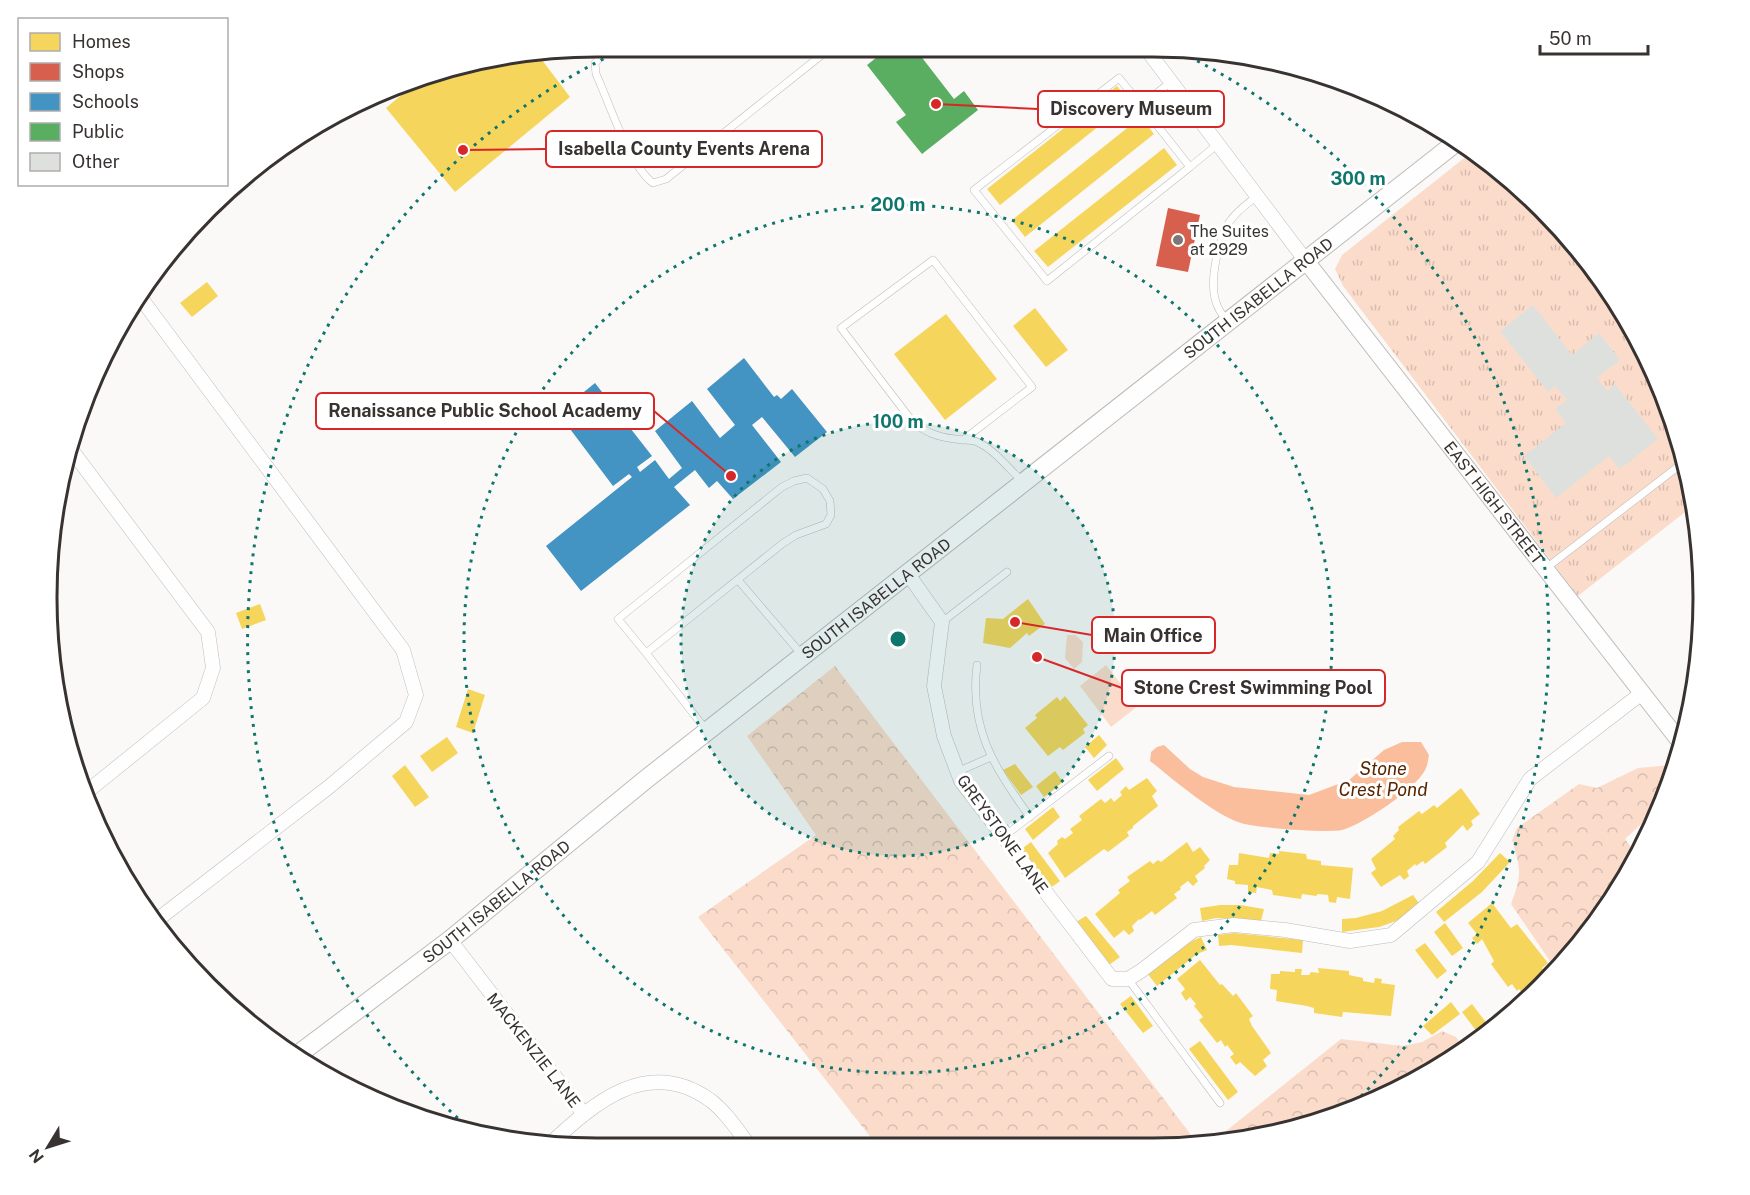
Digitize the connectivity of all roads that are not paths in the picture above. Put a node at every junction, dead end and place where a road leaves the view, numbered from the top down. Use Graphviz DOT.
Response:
graph roads {
  1 [pos="601,57"];
  2 [pos="819,57"];
  3 [pos="1152,57"];
  4 [pos="1171,82"];
  5 [pos="1141,105"];
  6 [pos="1218,144"];
  7 [pos="1451,147"];
  8 [pos="1190,167"];
  9 [pos="1257,196"];
  10 [pos="1306,261"];
  11 [pos="144,303"];
  12 [pos="1228,323"];
  13 [pos="963,440"];
  14 [pos="76,456"];
  15 [pos="1677,467"];
  16 [pos="1024,483"];
  17 [pos="1545,569"];
  18 [pos="1007,572"];
  19 [pos="908,574"];
  20 [pos="738,580"];
  21 [pos="942,622"];
  22 [pos="646,653"];
  23 [pos="802,656"];
  24 [pos="977,665"];
  25 [pos="1642,693"];
  26 [pos="707,731"];
  27 [pos="1675,736"];
  28 [pos="1109,756"];
  29 [pos="991,757"];
  30 [pos="957,772"];
  31 [pos="92,788"];
  32 [pos="1030,817"];
  33 [pos="1003,837"];
  34 [pos="161,917"];
  35 [pos="450,940"];
  36 [pos="1128,979"];
  37 [pos="303,1051"];
  38 [pos="1220,1102"];
  39 [pos="583,1113"];
  40 [pos="558,1137"];
  41 [pos="743,1138"];
  1 -- 2 [label="lane"];
  3 -- 4 [label="street"];
  4 -- 5 [label="lane"];
  4 -- 6 [label="street"];
  5 -- 8 [label="lane"];
  5 -- 8 [label="lane"];
  6 -- 8 [label="lane"];
  6 -- 9 [label="street"];
  7 -- 10 [label="main road, SOUTH ISABELLA ROAD"];
  9 -- 10 [label="street"];
  9 -- 12 [label="lane"];
  10 -- 12 [label="main road, SOUTH ISABELLA ROAD"];
  10 -- 17 [label="street, EAST HIGH STREET"];
  11 -- 34 [label="street"];
  12 -- 16 [label="main road, SOUTH ISABELLA ROAD"];
  13 -- 13 [label="lane"];
  13 -- 16 [label="lane"];
  14 -- 31 [label="street"];
  15 -- 17 [label="lane"];
  16 -- 19 [label="main road, SOUTH ISABELLA ROAD"];
  17 -- 25 [label="street, EAST HIGH STREET"];
  18 -- 21 [label="lane"];
  19 -- 21 [label="street"];
  19 -- 23 [label="main road, SOUTH ISABELLA ROAD"];
  20 -- 22 [label="lane"];
  20 -- 22 [label="lane"];
  20 -- 23 [label="lane"];
  21 -- 30 [label="street, GREYSTONE LANE"];
  22 -- 26 [label="lane"];
  23 -- 26 [label="main road, SOUTH ISABELLA ROAD"];
  24 -- 29 [label="lane"];
  25 -- 27 [label="street, EAST HIGH STREET"];
  25 -- 36 [label="street"];
  26 -- 35 [label="main road, SOUTH ISABELLA ROAD"];
  28 -- 32 [label="lane"];
  29 -- 30 [label="lane"];
  29 -- 32 [label="lane"];
  30 -- 33 [label="street, GREYSTONE LANE"];
  32 -- 33 [label="lane"];
  33 -- 36 [label="street, GREYSTONE LANE"];
  35 -- 37 [label="main road, SOUTH ISABELLA ROAD"];
  35 -- 39 [label="street, MACKENZIE LANE"];
  36 -- 38 [label="lane"];
  39 -- 40 [label="street"];
  39 -- 41 [label="street, MACKENZIE LANE"];
}
